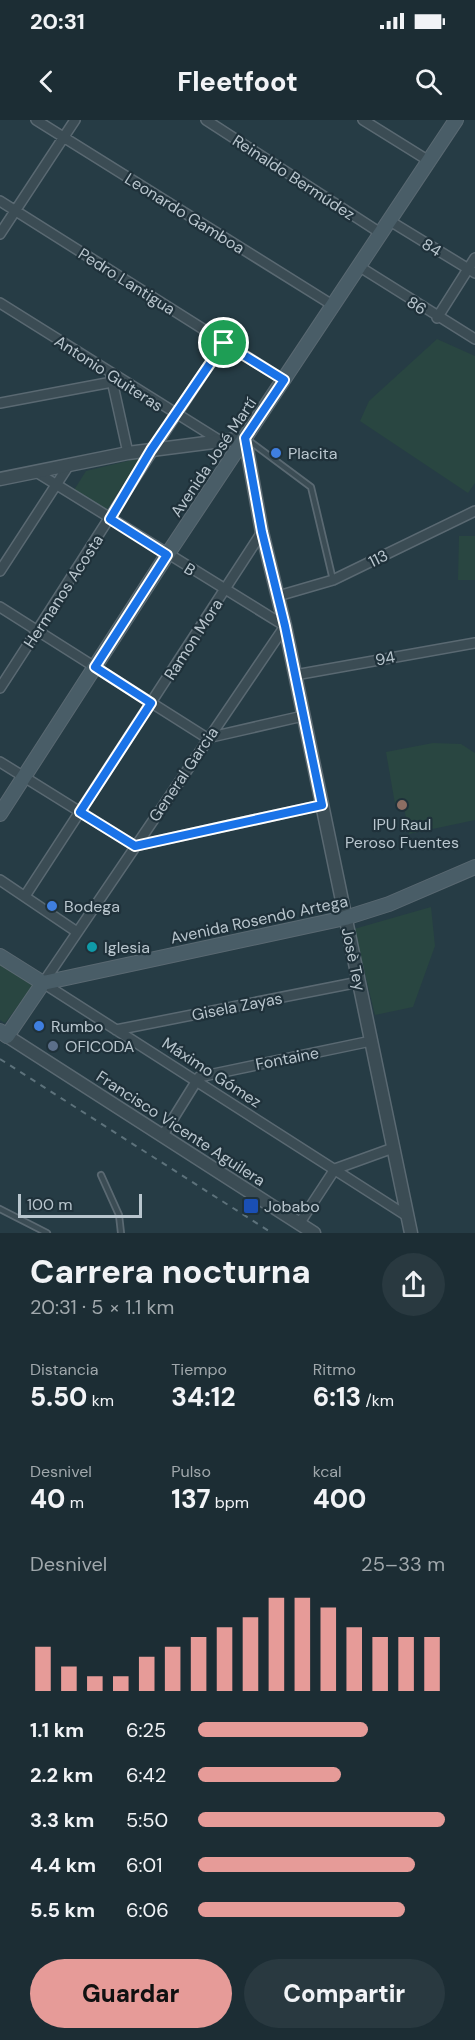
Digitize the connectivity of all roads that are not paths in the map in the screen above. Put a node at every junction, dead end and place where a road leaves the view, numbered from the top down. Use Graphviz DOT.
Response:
graph roads {
  1 [pos="36,120"];
  2 [pos="75,120"];
  3 [pos="206,120"];
  4 [pos="363,120"];
  5 [pos="456,120"];
  6 [pos="63,138"];
  7 [pos="429,161"];
  8 [pos="0,201"];
  9 [pos="16,211"];
  10 [pos="390,221"];
  11 [pos="0,234"];
  12 [pos="382,234"];
  13 [pos="475,258"];
  14 [pos="360,267"];
  15 [pos="471,271"];
  16 [pos="0,303"];
  17 [pos="334,306"];
  18 [pos="437,318"];
  19 [pos="475,339"];
  20 [pos="224,343"];
  21 [pos="111,378"];
  22 [pos="284,380"];
  23 [pos="0,403"];
  24 [pos="175,415"];
  25 [pos="245,438"];
  26 [pos="219,440"];
  27 [pos="151,450"];
  28 [pos="128,453"];
  29 [pos="235,453"];
  30 [pos="248,462"];
  31 [pos="69,465"];
  32 [pos="36,472"];
  33 [pos="0,479"];
  34 [pos="56,485"];
  35 [pos="475,511"];
  36 [pos="110,519"];
  37 [pos="262,532"];
  38 [pos="167,555"];
  39 [pos="0,571"];
  40 [pos="333,580"];
  41 [pos="224,591"];
  42 [pos="278,596"];
  43 [pos="0,607"];
  44 [pos="285,626"];
  45 [pos="38,631"];
  46 [pos="475,644"];
  47 [pos="95,667"];
  48 [pos="295,675"];
  49 [pos="0,688"];
  50 [pos="151,703"];
  51 [pos="303,716"];
  52 [pos="207,738"];
  53 [pos="0,762"];
  54 [pos="24,777"];
  55 [pos="322,805"];
  56 [pos="80,812"];
  57 [pos="0,814"];
  58 [pos="135,846"];
  59 [pos="475,867"];
  60 [pos="0,880"];
  61 [pos="25,896"];
  62 [pos="345,918"];
  63 [pos="77,932"];
  64 [pos="0,956"];
  65 [pos="359,982"];
  66 [pos="43,983"];
  67 [pos="116,1030"];
  68 [pos="4,1034"];
  69 [pos="371,1041"];
  70 [pos="196,1081"];
  71 [pos="164,1135"];
  72 [pos="393,1148"];
  73 [pos="334,1169"];
  74 [pos="101,1175"];
  75 [pos="0,1209"];
  76 [pos="408,1216"];
  77 [pos="299,1224"];
  78 [pos="47,1233"];
  79 [pos="121,1233"];
  80 [pos="314,1233"];
  81 [pos="411,1233"];
  1 -- 6 [label="street, Leonardo Gamboa"];
  2 -- 6 [label="street"];
  3 -- 12 [label="street, Reinaldo Bermúdez"];
  4 -- 7 [label="street"];
  5 -- 7 [label="main road, Avenida José Martí"];
  6 -- 9 [label="street"];
  6 -- 17 [label="street, Leonardo Gamboa"];
  7 -- 10 [label="main road, Avenida José Martí"];
  8 -- 9 [label="street, Pedro Lantigua"];
  9 -- 11 [label="street"];
  9 -- 20 [label="street, Pedro Lantigua"];
  10 -- 12 [label="main road, Avenida José Martí"];
  10 -- 15 [label="street, 84"];
  12 -- 14 [label="main road, Avenida José Martí"];
  13 -- 15 [label="street"];
  14 -- 17 [label="main road, Avenida José Martí"];
  14 -- 18 [label="street, 86"];
  15 -- 18 [label="street"];
  16 -- 21 [label="street, Antonio Guiteras"];
  17 -- 22 [label="main road, Avenida José Martí"];
  18 -- 19 [label="street, 86"];
  20 -- 22 [label="street, Pedro Lantigua"];
  20 -- 24 [label="street, Hermanos Acosta"];
  21 -- 23 [label="street"];
  21 -- 24 [label="street, Antonio Guiteras"];
  21 -- 28 [label="street"];
  22 -- 25 [label="main road, Avenida José Martí"];
  24 -- 26 [label="street, Antonio Guiteras"];
  24 -- 27 [label="street, Hermanos Acosta"];
  25 -- 26 [label="street"];
  25 -- 29 [label="main road, Avenida José Martí"];
  25 -- 30 [label="street, Josè Tey"];
  25 -- 40 [label="lane"];
  26 -- 27 [label="street"];
  26 -- 29 [label="street, Antonio Guiteras"];
  27 -- 28 [label="street"];
  27 -- 36 [label="street, Hermanos Acosta"];
  28 -- 31 [label="street"];
  29 -- 30 [label="street, Antonio Guiteras"];
  29 -- 38 [label="main road, Avenida José Martí"];
  30 -- 37 [label="street, Josè Tey"];
  31 -- 32 [label="street"];
  31 -- 34 [label="street"];
  32 -- 33 [label="street"];
  32 -- 34 [label="street, B"];
  34 -- 36 [label="street, B"];
  34 -- 39 [label="street"];
  35 -- 40 [label="street, 113"];
  36 -- 38 [label="street, B"];
  36 -- 45 [label="street, Hermanos Acosta"];
  37 -- 41 [label="street, Ramon Mora"];
  37 -- 42 [label="street, Josè Tey"];
  38 -- 41 [label="street, B"];
  38 -- 47 [label="main road, Avenida José Martí"];
  40 -- 42 [label="street, 113"];
  41 -- 44 [label="street, B"];
  41 -- 50 [label="street, Ramon Mora"];
  42 -- 44 [label="street, Josè Tey"];
  43 -- 45 [label="street"];
  44 -- 48 [label="street, Josè Tey"];
  44 -- 52 [label="street, General Garcia"];
  45 -- 47 [label="street"];
  45 -- 49 [label="street, Hermanos Acosta"];
  46 -- 48 [label="street, 94"];
  47 -- 50 [label="street"];
  47 -- 54 [label="main road, Avenida José Martí"];
  48 -- 51 [label="street, Josè Tey"];
  50 -- 52 [label="street"];
  50 -- 56 [label="street, Ramon Mora"];
  51 -- 52 [label="street"];
  51 -- 55 [label="street, Josè Tey"];
  52 -- 58 [label="street, General Garcia"];
  53 -- 54 [label="street"];
  54 -- 56 [label="street"];
  54 -- 57 [label="main road, Avenida José Martí"];
  55 -- 58 [label="street"];
  55 -- 62 [label="street, Josè Tey"];
  56 -- 58 [label="street"];
  56 -- 61 [label="street, Ramon Mora"];
  58 -- 63 [label="street, General Garcia"];
  59 -- 62 [label="main road, Avenida Rosendo Artega"];
  60 -- 61 [label="street"];
  61 -- 63 [label="street"];
  62 -- 65 [label="street, Josè Tey"];
  62 -- 66 [label="main road, Avenida Rosendo Artega"];
  63 -- 66 [label="street, General Garcia"];
  64 -- 66 [label="main road, Máximo Gómez"];
  65 -- 67 [label="street, Gisela Zayas"];
  65 -- 69 [label="street, Josè Tey"];
  66 -- 67 [label="street, Máximo Gómez"];
  66 -- 68 [label="main road"];
  67 -- 70 [label="street, Máximo Gómez"];
  68 -- 71 [label="street, Francisco Vicente Aguilera"];
  69 -- 70 [label="street, Fontaine"];
  69 -- 72 [label="street, Josè Tey"];
  70 -- 71 [label="street"];
  70 -- 73 [label="street, Máximo Gómez"];
  71 -- 77 [label="street, Francisco Vicente Aguilera"];
  72 -- 73 [label="street"];
  72 -- 76 [label="street, Josè Tey"];
  73 -- 76 [label="street, Máximo Gómez"];
  73 -- 77 [label="street"];
  74 -- 79 [label="lane"];
  75 -- 78 [label="lane"];
  76 -- 81 [label="street, Josè Tey"];
  77 -- 80 [label="street, Francisco Vicente Aguilera"];
}
